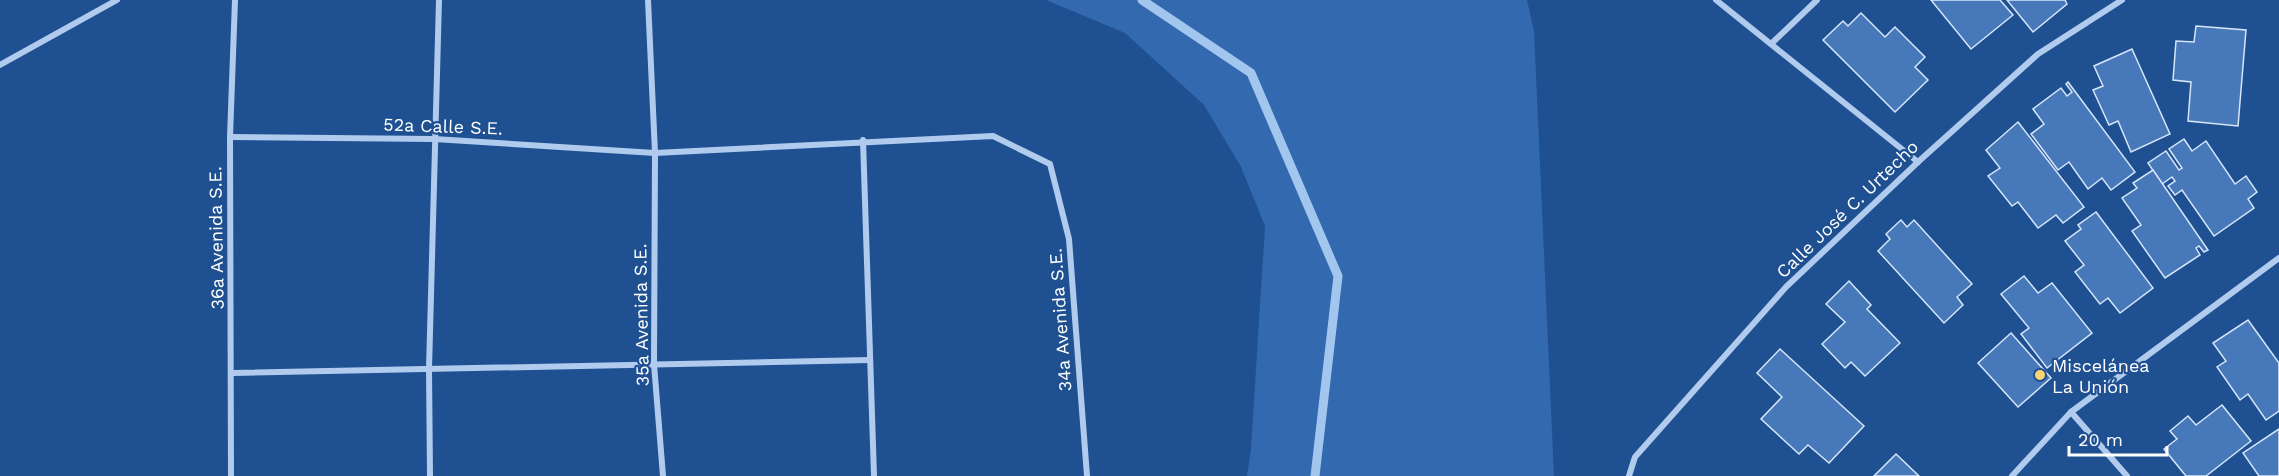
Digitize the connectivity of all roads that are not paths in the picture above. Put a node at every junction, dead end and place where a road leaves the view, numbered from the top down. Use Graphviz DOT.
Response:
graph roads {
  1 [pos="117,0"];
  2 [pos="235,0"];
  3 [pos="439,0"];
  4 [pos="648,0"];
  5 [pos="1716,0"];
  6 [pos="1817,0"];
  7 [pos="2122,0"];
  8 [pos="1771,44"];
  9 [pos="2,64"];
  10 [pos="230,137"];
  11 [pos="434,139"];
  12 [pos="863,140"];
  13 [pos="655,153"];
  14 [pos="1918,162"];
  15 [pos="1050,164"];
  16 [pos="2279,258"];
  17 [pos="870,360"];
  18 [pos="654,364"];
  19 [pos="429,369"];
  20 [pos="232,373"];
  21 [pos="2071,412"];
  22 [pos="231,476"];
  23 [pos="430,476"];
  24 [pos="663,476"];
  25 [pos="874,476"];
  26 [pos="1087,476"];
  27 [pos="1629,476"];
  28 [pos="2012,476"];
  29 [pos="2127,476"];
  1 -- 9 [label="street"];
  2 -- 10 [label="street, 36a Avenida S.E."];
  3 -- 11 [label="street"];
  4 -- 13 [label="street, 35a Avenida S.E."];
  5 -- 8 [label="street"];
  6 -- 8 [label="street"];
  7 -- 14 [label="street, Calle José C. Urtecho"];
  8 -- 14 [label="street"];
  10 -- 11 [label="street, 52a Calle S.E."];
  10 -- 20 [label="street, 36a Avenida S.E."];
  11 -- 13 [label="street, 52a Calle S.E."];
  11 -- 19 [label="street"];
  12 -- 13 [label="street, 52a Calle S.E."];
  12 -- 15 [label="street, 52a Calle S.E."];
  12 -- 17 [label="street"];
  13 -- 18 [label="street, 35a Avenida S.E."];
  14 -- 27 [label="street, Calle José C. Urtecho"];
  15 -- 26 [label="street, 34a Avenida S.E."];
  16 -- 21 [label="street"];
  17 -- 18 [label="street"];
  17 -- 25 [label="street"];
  18 -- 19 [label="street"];
  18 -- 24 [label="street, 35a Avenida S.E."];
  19 -- 20 [label="street"];
  19 -- 23 [label="street"];
  20 -- 22 [label="street, 36a Avenida S.E."];
  21 -- 28 [label="street"];
  21 -- 29 [label="street"];
}
